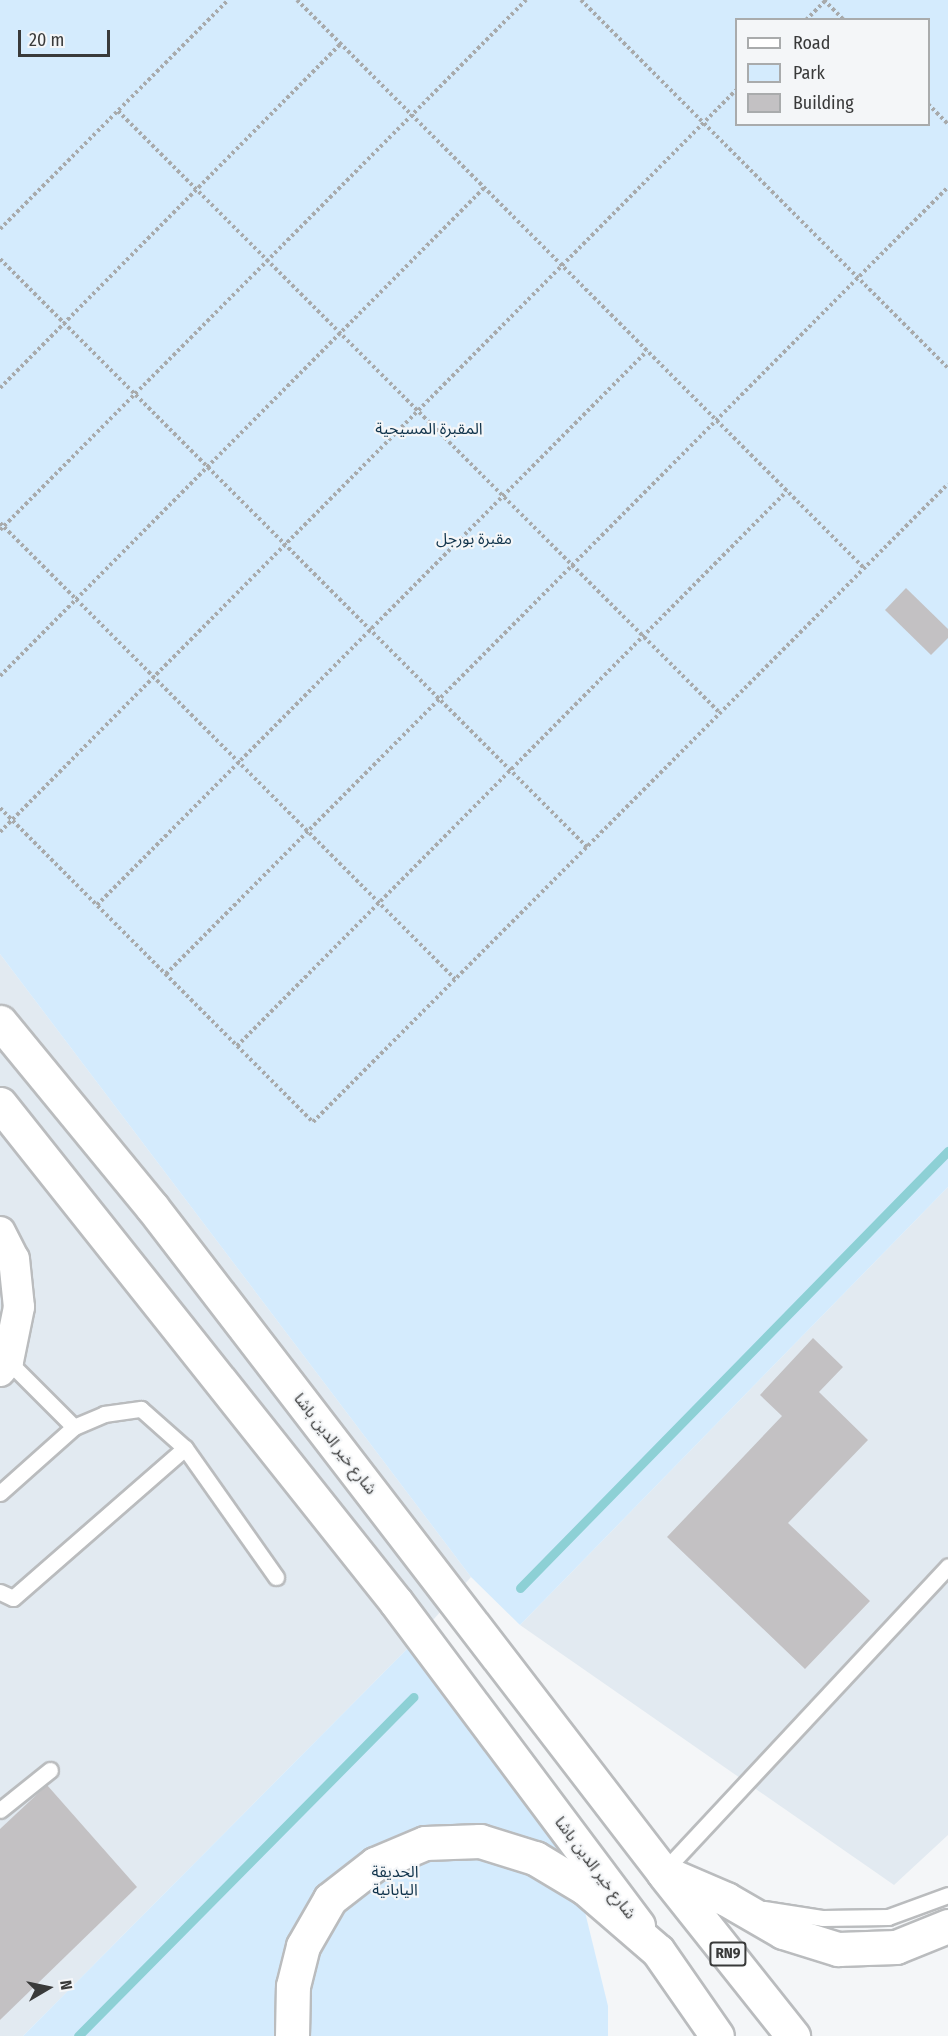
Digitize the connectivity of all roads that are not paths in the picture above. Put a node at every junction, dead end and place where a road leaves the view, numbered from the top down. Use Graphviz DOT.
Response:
graph roads {
  1 [pos="0,1022"];
  2 [pos="0,1104"];
  3 [pos="0,1232"];
  4 [pos="4,1366"];
  5 [pos="74,1427"];
  6 [pos="185,1448"];
  7 [pos="0,1493"];
  8 [pos="948,1566"];
  9 [pos="276,1577"];
  10 [pos="0,1592"];
  11 [pos="50,1770"];
  12 [pos="0,1810"];
  13 [pos="663,1872"];
  14 [pos="948,1895"];
  15 [pos="726,1899"];
  16 [pos="948,1926"];
  17 [pos="658,1952"];
  18 [pos="292,2036"];
  19 [pos="717,2036"];
  20 [pos="793,2036"];
  1 -- 13 [label="main road, شارع خير الدين باشا"];
  2 -- 17 [label="main road, شارع خير الدين باشا"];
  3 -- 4 [label="street"];
  4 -- 5 [label="lane"];
  5 -- 6 [label="lane"];
  5 -- 7 [label="lane"];
  6 -- 9 [label="lane"];
  6 -- 10 [label="lane"];
  8 -- 13 [label="lane"];
  11 -- 12 [label="lane"];
  13 -- 15 [label="main road"];
  13 -- 20 [label="main road, RN9"];
  14 -- 15 [label="lane"];
  15 -- 16 [label="main road"];
  17 -- 18 [label="main road"];
  17 -- 19 [label="main road"];
}
